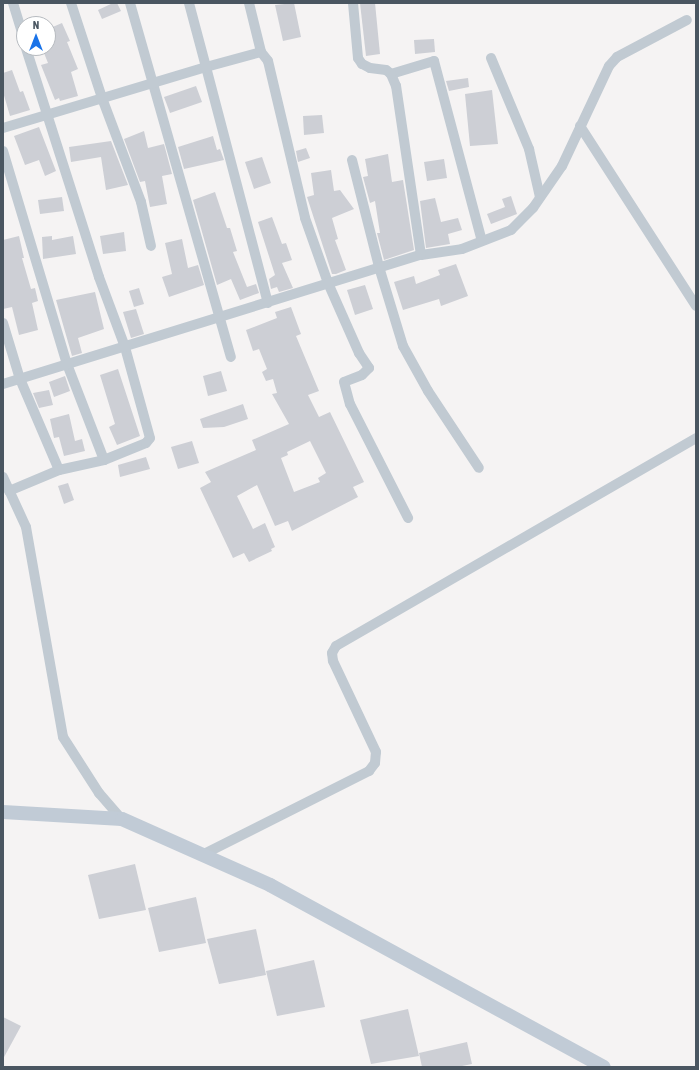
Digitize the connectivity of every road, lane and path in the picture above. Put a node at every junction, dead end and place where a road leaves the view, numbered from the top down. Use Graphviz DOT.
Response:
graph roads {
  1 [pos="13,3"];
  2 [pos="72,3"];
  3 [pos="130,3"];
  4 [pos="189,3"];
  5 [pos="249,3"];
  6 [pos="353,3"];
  7 [pos="17,16"];
  8 [pos="687,20"];
  9 [pos="261,52"];
  10 [pos="29,56"];
  11 [pos="491,58"];
  12 [pos="206,67"];
  13 [pos="392,74"];
  14 [pos="153,83"];
  15 [pos="102,98"];
  16 [pos="47,115"];
  17 [pos="580,126"];
  18 [pos="3,128"];
  19 [pos="3,151"];
  20 [pos="352,160"];
  21 [pos="540,198"];
  22 [pos="482,241"];
  23 [pos="151,246"];
  24 [pos="421,255"];
  25 [pos="379,268"];
  26 [pos="328,283"];
  27 [pos="268,302"];
  28 [pos="696,306"];
  29 [pos="220,318"];
  30 [pos="3,323"];
  31 [pos="125,347"];
  32 [pos="231,357"];
  33 [pos="67,364"];
  34 [pos="20,379"];
  35 [pos="3,384"];
  36 [pos="696,438"];
  37 [pos="104,460"];
  38 [pos="479,468"];
  39 [pos="59,470"];
  40 [pos="3,477"];
  41 [pos="10,492"];
  42 [pos="408,518"];
  43 [pos="3,812"];
  44 [pos="122,819"];
  45 [pos="204,854"];
  46 [pos="604,1067"];
  1 -- 7 [label="street"];
  2 -- 15 [label="street"];
  3 -- 14 [label="street"];
  4 -- 12 [label="street"];
  5 -- 9 [label="street"];
  6 -- 13 [label="street"];
  8 -- 17 [label="street"];
  9 -- 12 [label="street"];
  9 -- 26 [label="street"];
  10 -- 16 [label="street"];
  11 -- 21 [label="street"];
  12 -- 14 [label="street"];
  12 -- 27 [label="street"];
  13 -- 22 [label="street"];
  13 -- 24 [label="street"];
  14 -- 15 [label="street"];
  14 -- 29 [label="street"];
  15 -- 16 [label="street"];
  15 -- 23 [label="street"];
  16 -- 18 [label="street"];
  16 -- 31 [label="street"];
  17 -- 21 [label="street"];
  17 -- 28 [label="street"];
  19 -- 33 [label="street"];
  20 -- 25 [label="street"];
  21 -- 22 [label="street"];
  22 -- 24 [label="street"];
  24 -- 25 [label="street"];
  25 -- 26 [label="street"];
  25 -- 38 [label="street"];
  26 -- 27 [label="street"];
  26 -- 42 [label="street"];
  27 -- 29 [label="street"];
  29 -- 31 [label="street"];
  29 -- 32 [label="street"];
  30 -- 34 [label="street"];
  31 -- 33 [label="street"];
  31 -- 37 [label="street"];
  33 -- 34 [label="street"];
  33 -- 37 [label="street"];
  34 -- 35 [label="street"];
  34 -- 39 [label="street"];
  36 -- 45 [label="street"];
  37 -- 39 [label="street"];
  39 -- 41 [label="street"];
  40 -- 41 [label="street"];
  41 -- 44 [label="street"];
  43 -- 44 [label="street"];
  44 -- 45 [label="street"];
  45 -- 46 [label="street"];
}
